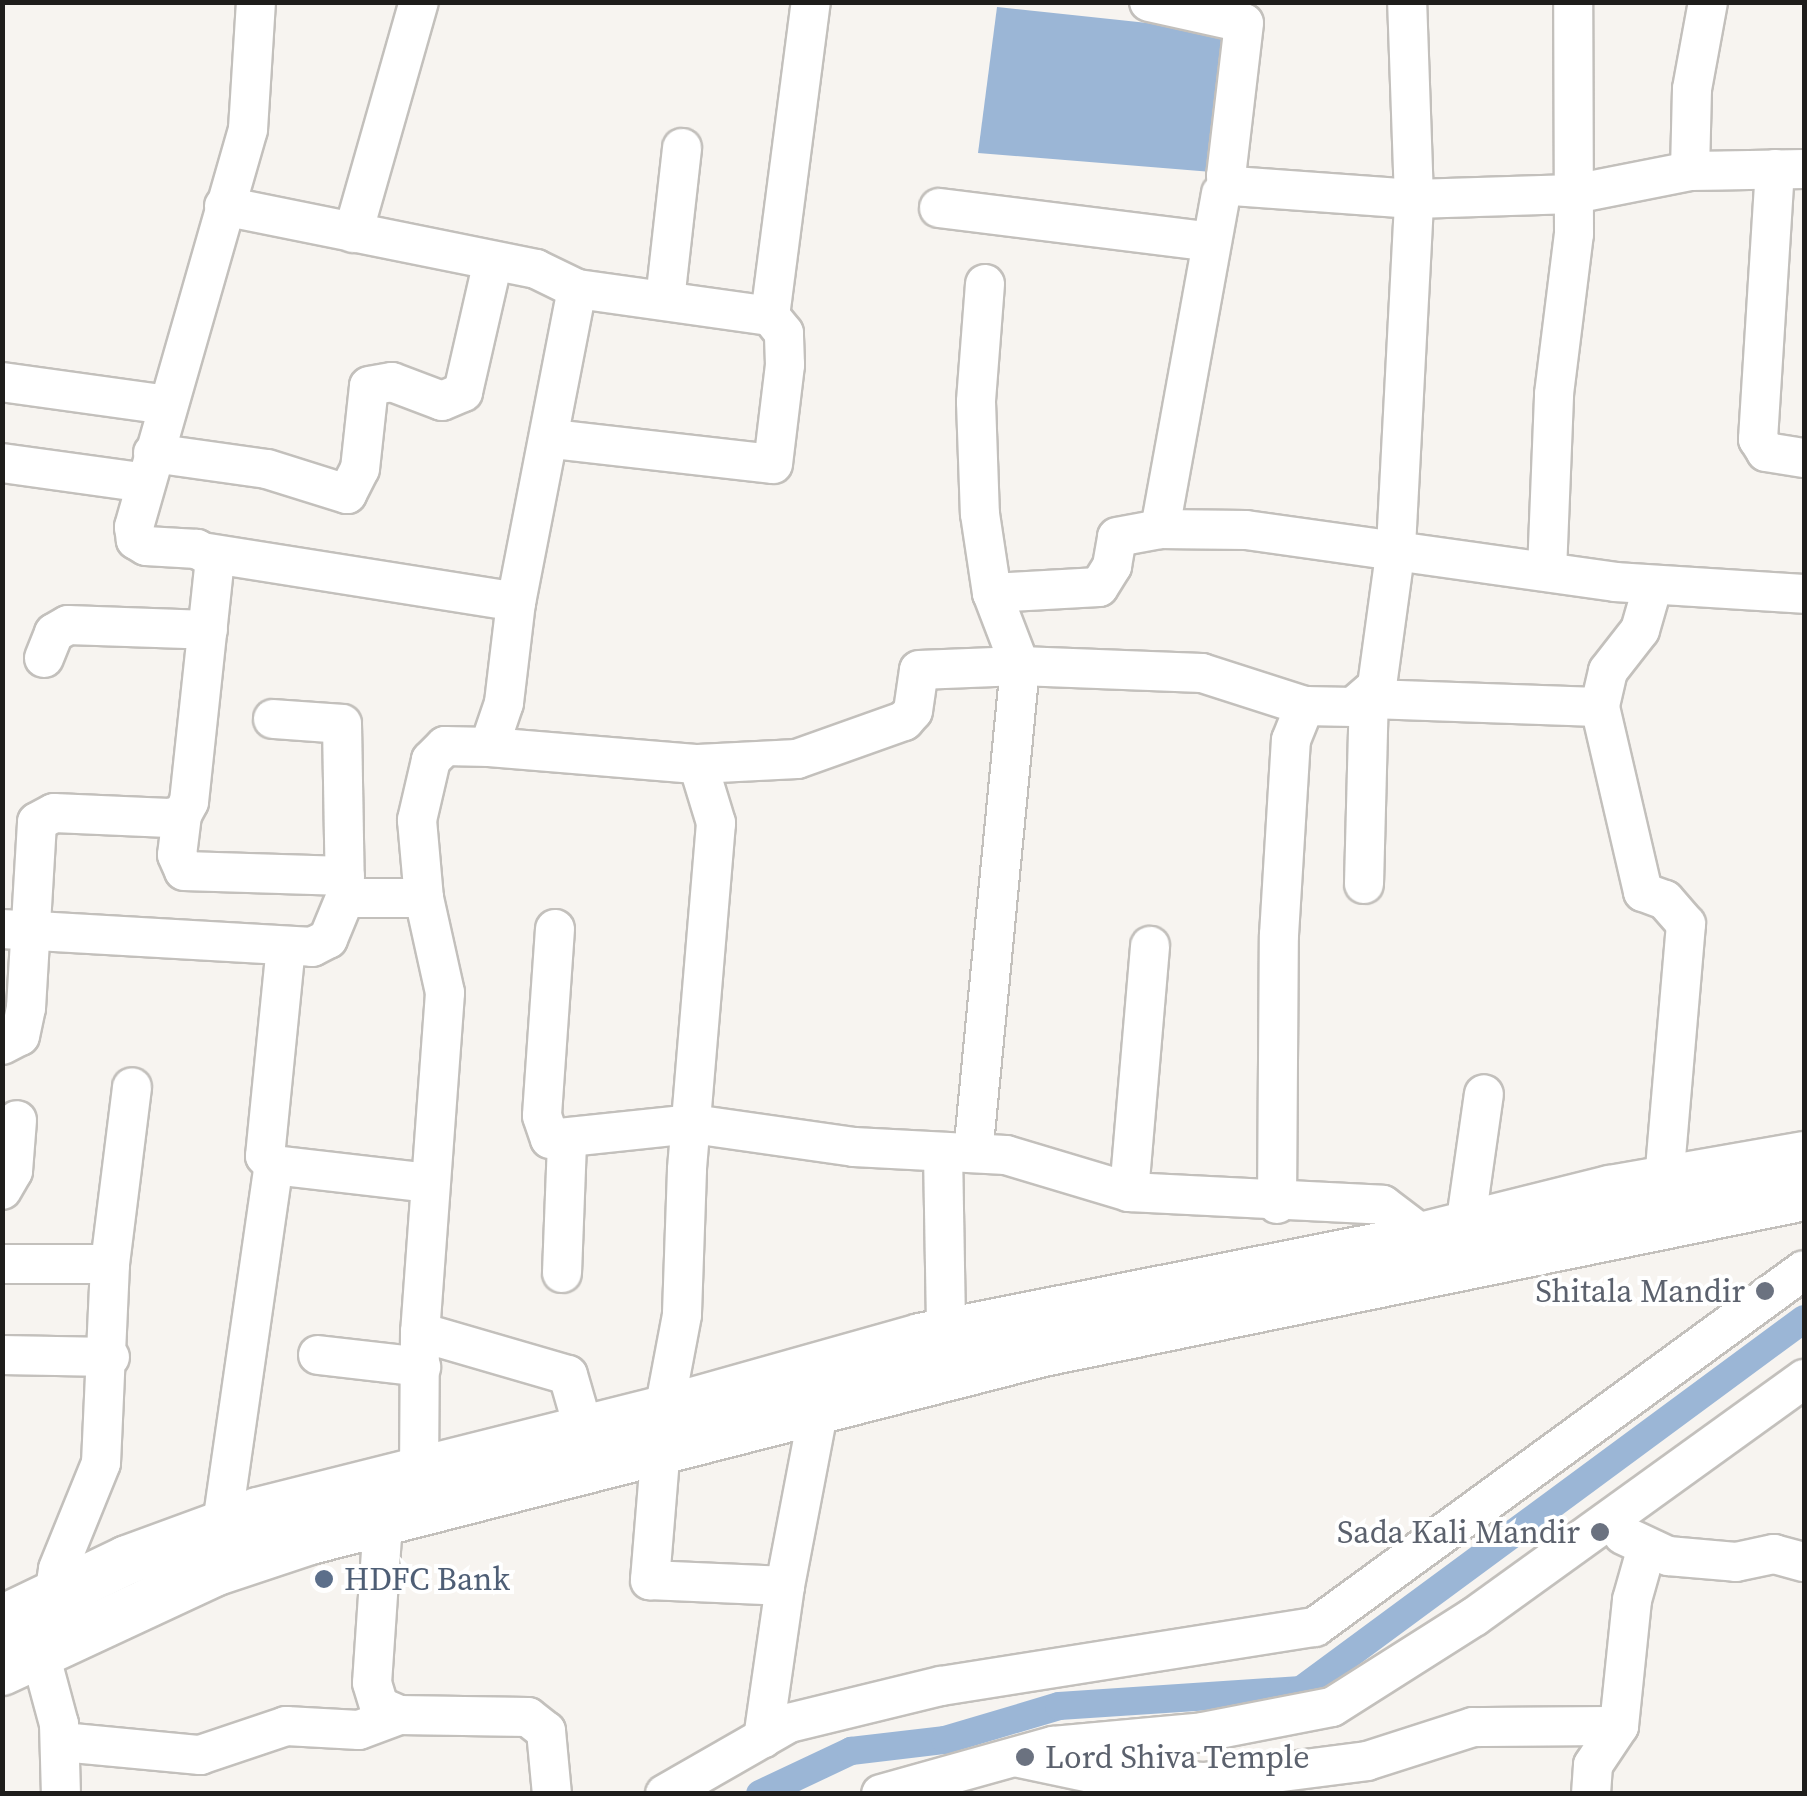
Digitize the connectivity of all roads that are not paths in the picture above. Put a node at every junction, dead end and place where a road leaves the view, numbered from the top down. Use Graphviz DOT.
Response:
graph roads {
  1 [pos="256,2"];
  2 [pos="419,2"];
  3 [pos="811,2"];
  4 [pos="1407,2"];
  5 [pos="1573,2"];
  6 [pos="1708,2"];
  7 [pos="1152,3"];
  8 [pos="682,148"];
  9 [pos="1790,169"];
  10 [pos="1690,171"];
  11 [pos="1220,192"];
  12 [pos="1574,194"];
  13 [pos="1414,199"];
  14 [pos="224,206"];
  15 [pos="938,208"];
  16 [pos="354,233"];
  17 [pos="1211,242"];
  18 [pos="493,260"];
  19 [pos="985,284"];
  20 [pos="578,289"];
  21 [pos="664,300"];
  22 [pos="770,316"];
  23 [pos="2,382"];
  24 [pos="166,405"];
  25 [pos="553,438"];
  26 [pos="1804,458"];
  27 [pos="2,462"];
  28 [pos="150,468"];
  29 [pos="1160,529"];
  30 [pos="1396,547"];
  31 [pos="208,553"];
  32 [pos="1547,571"];
  33 [pos="1653,585"];
  34 [pos="992,593"];
  35 [pos="1804,594"];
  36 [pos="516,602"];
  37 [pos="208,630"];
  38 [pos="44,658"];
  39 [pos="1020,666"];
  40 [pos="1369,699"];
  41 [pos="1305,706"];
  42 [pos="1600,707"];
  43 [pos="273,719"];
  44 [pos="489,747"];
  45 [pos="698,764"];
  46 [pos="182,814"];
  47 [pos="1364,884"];
  48 [pos="345,887"];
  49 [pos="424,898"];
  50 [pos="18,930"];
  51 [pos="555,930"];
  52 [pos="286,946"];
  53 [pos="1150,946"];
  54 [pos="2,1044"];
  55 [pos="132,1087"];
  56 [pos="1484,1094"];
  57 [pos="18,1120"];
  58 [pos="693,1124"];
  59 [pos="567,1142"];
  60 [pos="958,1152"];
  61 [pos="1804,1156"];
  62 [pos="274,1165"];
  63 [pos="1664,1180"];
  64 [pos="429,1183"];
  65 [pos="2,1190"];
  66 [pos="1129,1192"];
  67 [pos="1804,1196"];
  68 [pos="1276,1204"];
  69 [pos="1559,1224"];
  70 [pos="1445,1232"];
  71 [pos="2,1264"];
  72 [pos="110,1264"];
  73 [pos="1804,1270"];
  74 [pos="562,1273"];
  75 [pos="946,1332"];
  76 [pos="420,1350"];
  77 [pos="2,1355"];
  78 [pos="318,1355"];
  79 [pos="110,1357"];
  80 [pos="1804,1379"];
  81 [pos="818,1408"];
  82 [pos="584,1430"];
  83 [pos="664,1431"];
  84 [pos="419,1470"];
  85 [pos="384,1522"];
  86 [pos="1599,1523"];
  87 [pos="222,1524"];
  88 [pos="1647,1547"];
  89 [pos="1804,1562"];
  90 [pos="784,1586"];
  91 [pos="2,1620"];
  92 [pos="42,1638"];
  93 [pos="399,1715"];
  94 [pos="1619,1726"];
  95 [pos="763,1738"];
  96 [pos="62,1742"];
  97 [pos="1017,1757"];
  98 [pos="943,1787"];
  99 [pos="1204,1788"];
  100 [pos="61,1794"];
  101 [pos="552,1794"];
  102 [pos="664,1794"];
  103 [pos="880,1794"];
  104 [pos="1592,1794"];
  1 -- 14 [label="street"];
  2 -- 16 [label="street"];
  3 -- 22 [label="street"];
  4 -- 13 [label="street"];
  5 -- 12 [label="street"];
  6 -- 10 [label="street"];
  7 -- 13 [label="street"];
  8 -- 21 [label="street"];
  9 -- 10 [label="street"];
  9 -- 26 [label="street"];
  10 -- 12 [label="street"];
  11 -- 17 [label="street"];
  12 -- 13 [label="street"];
  12 -- 32 [label="street"];
  13 -- 30 [label="street"];
  14 -- 16 [label="street"];
  14 -- 24 [label="street"];
  15 -- 17 [label="street"];
  16 -- 18 [label="street"];
  17 -- 29 [label="street"];
  18 -- 20 [label="street"];
  18 -- 28 [label="street"];
  19 -- 34 [label="street"];
  20 -- 21 [label="street"];
  20 -- 25 [label="street"];
  21 -- 22 [label="street"];
  22 -- 25 [label="street"];
  23 -- 24 [label="street"];
  24 -- 28 [label="street"];
  25 -- 36 [label="street"];
  27 -- 28 [label="street"];
  28 -- 31 [label="street"];
  29 -- 30 [label="street"];
  29 -- 34 [label="street"];
  30 -- 32 [label="street"];
  30 -- 40 [label="street"];
  31 -- 36 [label="street"];
  31 -- 37 [label="street"];
  32 -- 33 [label="street"];
  33 -- 35 [label="street"];
  33 -- 42 [label="street"];
  34 -- 39 [label="street"];
  36 -- 44 [label="street"];
  37 -- 38 [label="street"];
  37 -- 46 [label="street"];
  39 -- 41 [label="street"];
  39 -- 45 [label="street"];
  39 -- 60 [label="street"];
  40 -- 41 [label="street"];
  40 -- 42 [label="street"];
  40 -- 47 [label="street"];
  41 -- 68 [label="street"];
  42 -- 63 [label="street"];
  43 -- 48 [label="street"];
  44 -- 45 [label="street"];
  44 -- 49 [label="street"];
  45 -- 58 [label="street"];
  46 -- 48 [label="street"];
  46 -- 50 [label="street"];
  48 -- 49 [label="street"];
  48 -- 52 [label="street"];
  49 -- 64 [label="street"];
  50 -- 52 [label="street"];
  50 -- 54 [label="street"];
  51 -- 59 [label="street"];
  52 -- 62 [label="street"];
  53 -- 66 [label="street"];
  55 -- 72 [label="street"];
  56 -- 70 [label="street"];
  57 -- 65 [label="street"];
  58 -- 59 [label="street"];
  58 -- 60 [label="street"];
  58 -- 83 [label="street"];
  59 -- 74 [label="street"];
  60 -- 66 [label="street"];
  60 -- 75 [label="street"];
  61 -- 63 [label="main road"];
  62 -- 64 [label="street"];
  62 -- 87 [label="street"];
  63 -- 69 [label="main road"];
  64 -- 76 [label="street"];
  66 -- 68 [label="street"];
  67 -- 69 [label="main road"];
  68 -- 70 [label="street"];
  69 -- 70 [label="main road"];
  69 -- 81 [label="main road"];
  70 -- 75 [label="main road"];
  71 -- 72 [label="street"];
  72 -- 79 [label="street"];
  73 -- 95 [label="street"];
  75 -- 83 [label="main road"];
  76 -- 78 [label="street"];
  76 -- 82 [label="street"];
  76 -- 84 [label="street"];
  77 -- 79 [label="street"];
  79 -- 92 [label="street"];
  80 -- 86 [label="street"];
  81 -- 83 [label="main road"];
  81 -- 90 [label="street"];
  82 -- 83 [label="main road"];
  82 -- 84 [label="main road"];
  83 -- 85 [label="main road"];
  83 -- 90 [label="street"];
  84 -- 87 [label="main road"];
  85 -- 92 [label="main road"];
  85 -- 93 [label="street"];
  86 -- 88 [label="street"];
  86 -- 97 [label="street"];
  87 -- 92 [label="main road"];
  88 -- 89 [label="street"];
  88 -- 94 [label="street"];
  90 -- 95 [label="street"];
  91 -- 92 [label="main road"];
  92 -- 96 [label="street"];
  93 -- 96 [label="street"];
  93 -- 101 [label="street"];
  94 -- 99 [label="street"];
  94 -- 104 [label="street"];
  95 -- 102 [label="street"];
  96 -- 100 [label="street"];
  97 -- 98 [label="street"];
  97 -- 99 [label="street"];
  98 -- 103 [label="street"];
}
